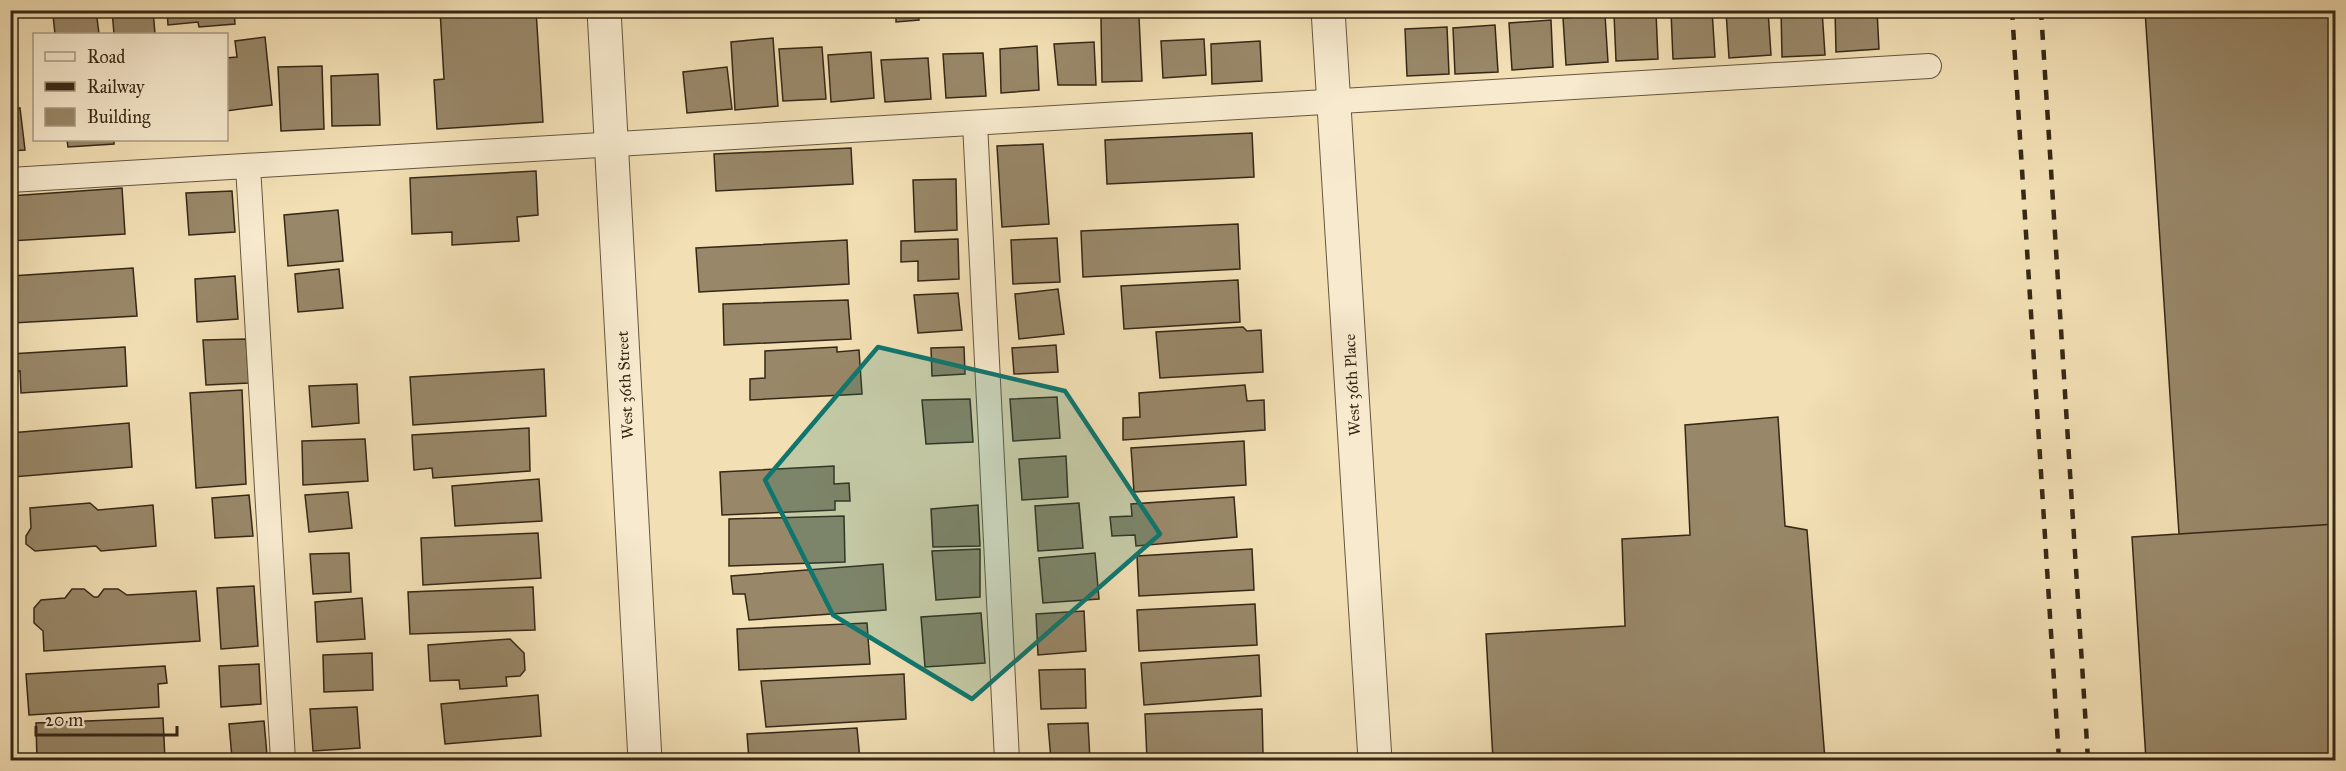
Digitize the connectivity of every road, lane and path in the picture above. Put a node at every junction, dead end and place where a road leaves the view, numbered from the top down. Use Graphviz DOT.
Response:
graph roads {
  1 [pos="604,10"];
  2 [pos="1328,10"];
  3 [pos="1929,66"];
  4 [pos="1335,101"];
  5 [pos="975,123"];
  6 [pos="611,144"];
  7 [pos="248,166"];
  8 [pos="10,180"];
  9 [pos="283,760"];
  10 [pos="645,760"];
  11 [pos="1007,760"];
  12 [pos="1375,760"];
  1 -- 6 [label="street, West 36th Street"];
  2 -- 4 [label="street, West 36th Place"];
  3 -- 4 [label="lane"];
  4 -- 5 [label="lane"];
  4 -- 12 [label="street, West 36th Place"];
  5 -- 6 [label="lane"];
  5 -- 11 [label="lane"];
  6 -- 7 [label="lane"];
  6 -- 10 [label="street, West 36th Street"];
  7 -- 8 [label="lane"];
  7 -- 9 [label="lane"];
}
